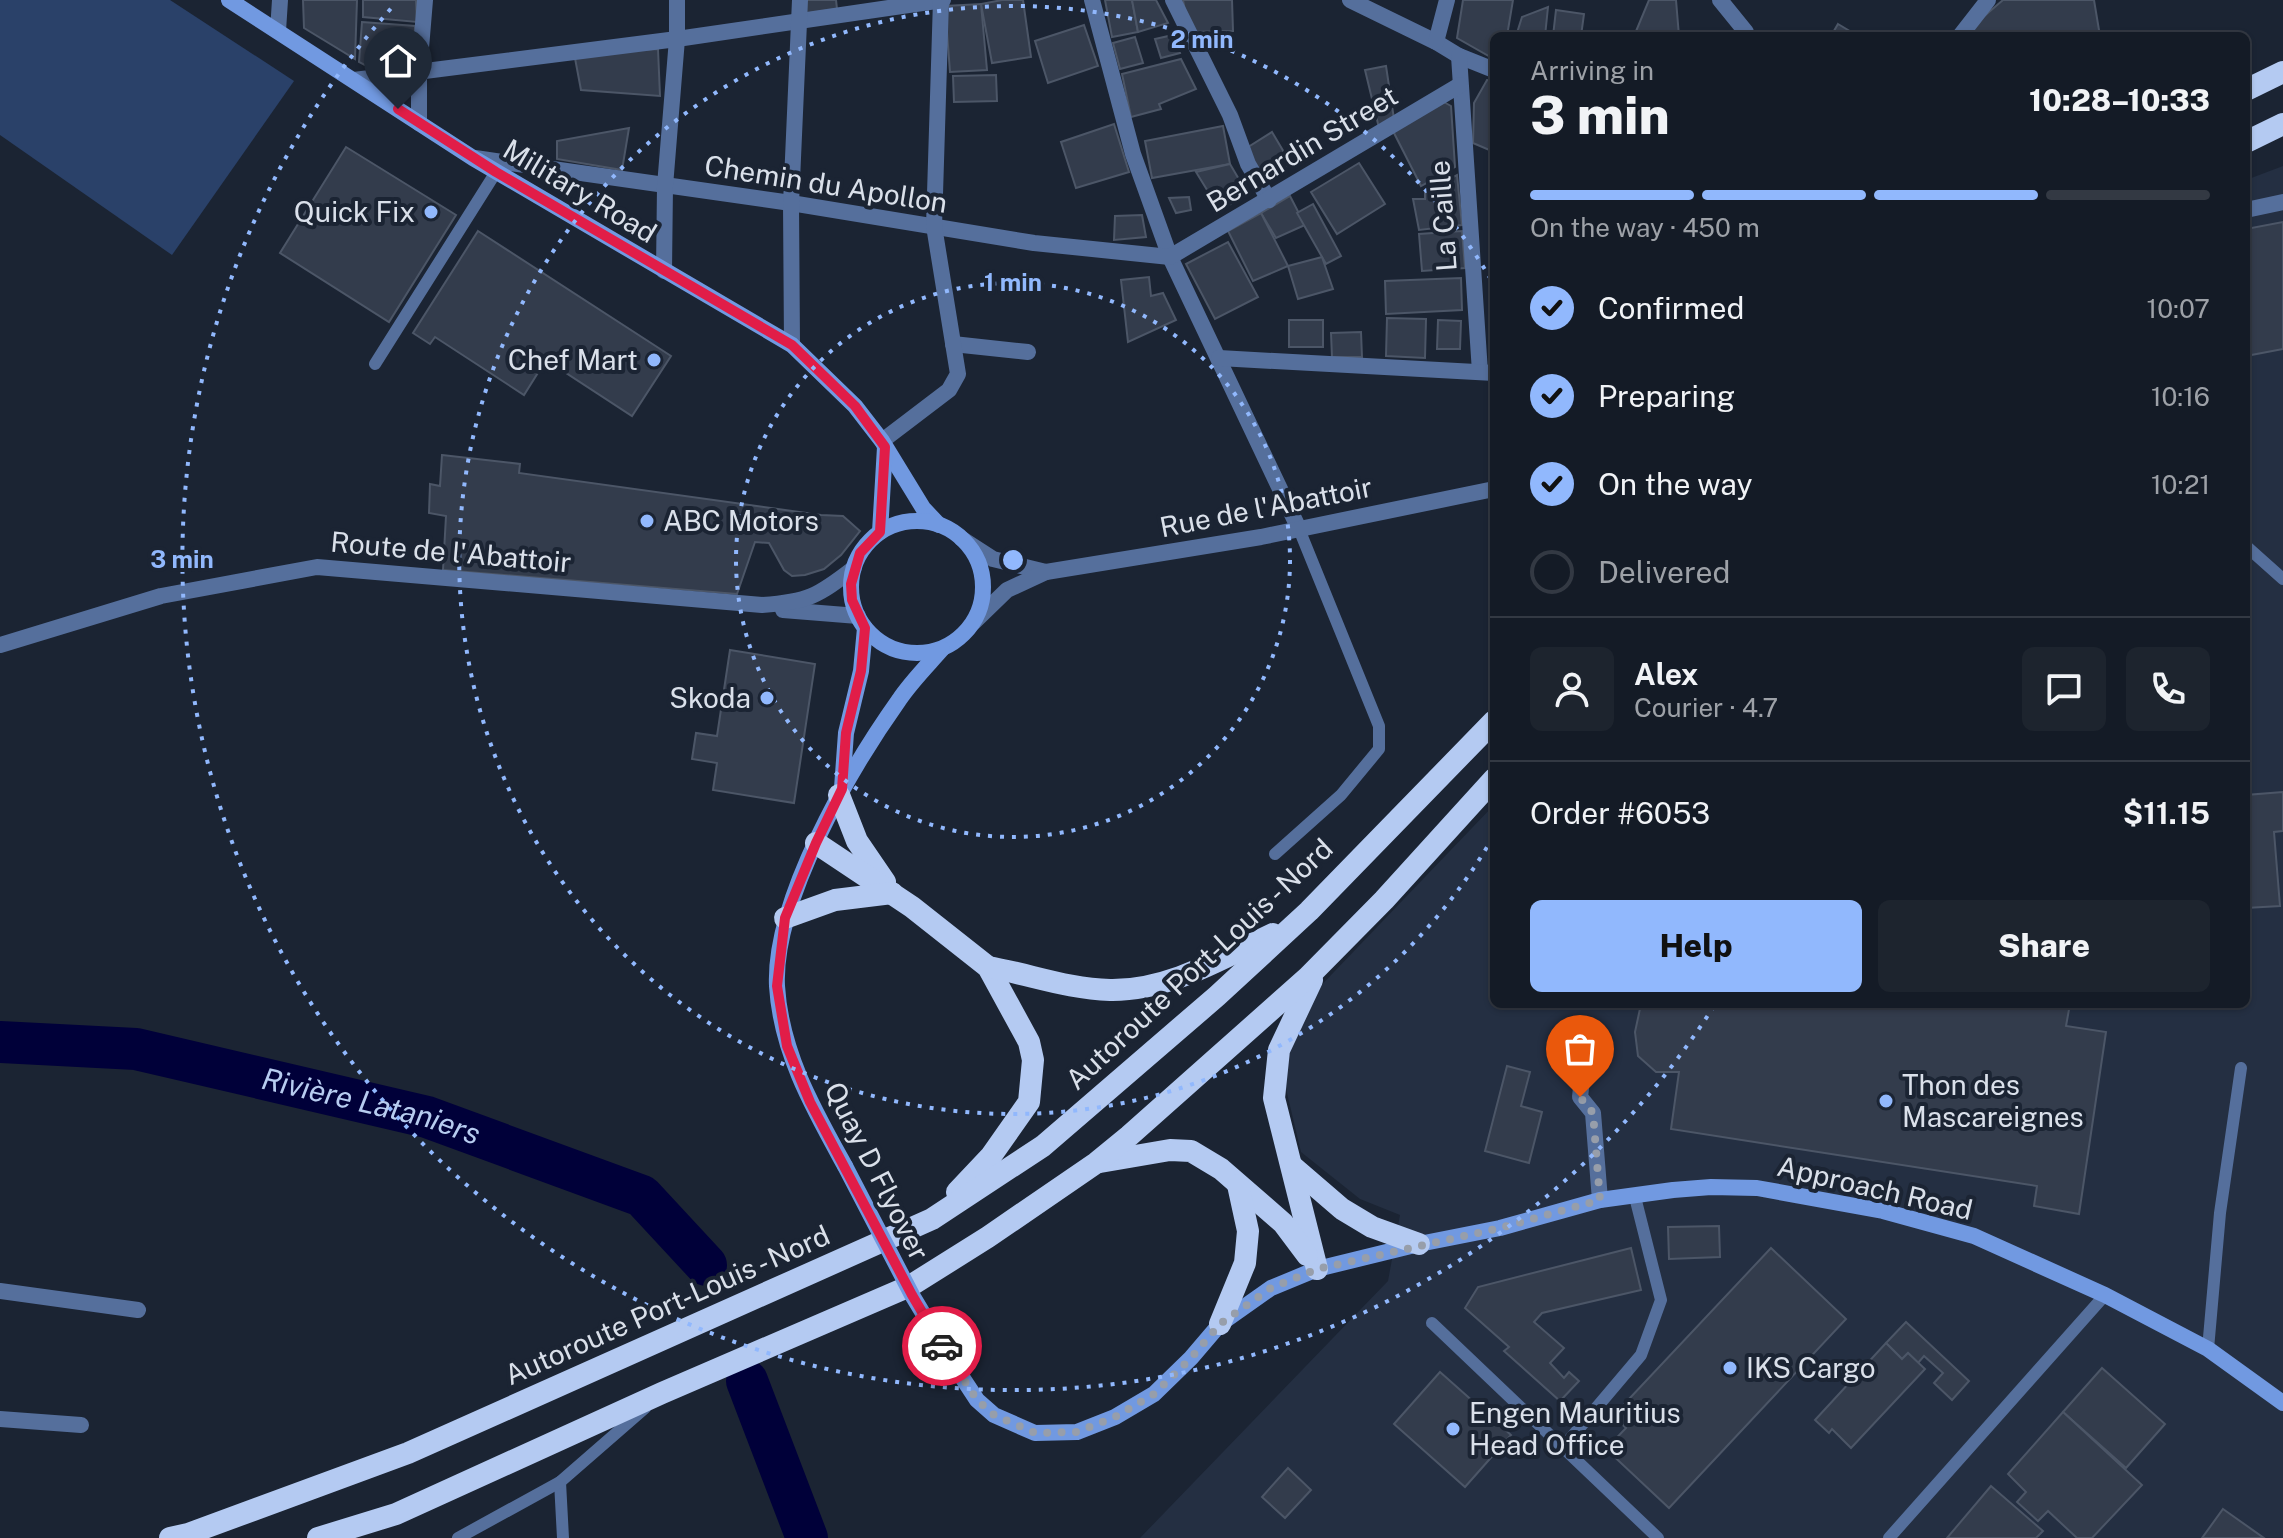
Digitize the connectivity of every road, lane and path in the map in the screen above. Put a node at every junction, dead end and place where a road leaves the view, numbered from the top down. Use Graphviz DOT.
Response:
graph roads {
  1 [pos="229,0"];
  2 [pos="280,0"];
  3 [pos="425,0"];
  4 [pos="677,0"];
  5 [pos="800,0"];
  6 [pos="942,0"];
  7 [pos="1092,0"];
  8 [pos="1173,0"];
  9 [pos="1350,0"];
  10 [pos="1447,0"];
  11 [pos="1720,0"];
  12 [pos="1988,0"];
  13 [pos="800,22"];
  14 [pos="278,31"];
  15 [pos="1746,32"];
  16 [pos="1963,32"];
  17 [pos="677,39"];
  18 [pos="1436,42"];
  19 [pos="1459,56"];
  20 [pos="1490,68"];
  21 [pos="419,72"];
  22 [pos="2283,72"];
  23 [pos="354,80"];
  24 [pos="1460,85"];
  25 [pos="2250,88"];
  26 [pos="419,123"];
  27 [pos="2283,124"];
  28 [pos="2250,140"];
  29 [pos="473,158"];
  30 [pos="496,172"];
  31 [pos="665,186"];
  32 [pos="1269,200"];
  33 [pos="2283,202"];
  34 [pos="791,203"];
  35 [pos="2250,209"];
  36 [pos="934,226"];
  37 [pos="1170,257"];
  38 [pos="664,271"];
  39 [pos="953,344"];
  40 [pos="792,345"];
  41 [pos="1028,352"];
  42 [pos="1219,358"];
  43 [pos="375,364"];
  44 [pos="1487,373"];
  45 [pos="884,444"];
  46 [pos="1490,490"];
  47 [pos="939,525"];
  48 [pos="1299,529"];
  49 [pos="880,532"];
  50 [pos="962,539"];
  51 [pos="2250,550"];
  52 [pos="854,568"];
  53 [pos="1046,572"];
  54 [pos="2283,579"];
  55 [pos="762,605"];
  56 [pos="861,622"];
  57 [pos="974,622"];
  58 [pos="0,645"];
  59 [pos="942,649"];
  60 [pos="1490,724"];
  61 [pos="1490,783"];
  62 [pos="841,792"];
  63 [pos="816,843"];
  64 [pos="1275,854"];
  65 [pos="892,893"];
  66 [pos="785,918"];
  67 [pos="1294,924"];
  68 [pos="988,967"];
  69 [pos="1318,968"];
  70 [pos="1586,1044"];
  71 [pos="2241,1068"];
  72 [pos="1096,1163"];
  73 [pos="1292,1166"];
  74 [pos="1238,1185"];
  75 [pos="1635,1197"];
  76 [pos="1600,1200"];
  77 [pos="932,1219"];
  78 [pos="1419,1244"];
  79 [pos="1317,1269"];
  80 [pos="0,1291"];
  81 [pos="2105,1295"];
  82 [pos="138,1310"];
  83 [pos="1432,1323"];
  84 [pos="1220,1324"];
  85 [pos="2208,1349"];
  86 [pos="662,1393"];
  87 [pos="2283,1403"];
  88 [pos="0,1419"];
  89 [pos="81,1425"];
  90 [pos="1564,1446"];
  91 [pos="560,1482"];
  92 [pos="170,1538"];
  93 [pos="318,1538"];
  94 [pos="458,1538"];
  95 [pos="563,1538"];
  96 [pos="1658,1538"];
  97 [pos="1889,1538"];
  1 -- 14 [label="main road, Military Road"];
  2 -- 14 [label="street"];
  3 -- 21 [label="street"];
  4 -- 17 [label="street"];
  5 -- 13 [label="street"];
  6 -- 13 [label="street"];
  6 -- 36 [label="street"];
  7 -- 37 [label="street"];
  8 -- 32 [label="street"];
  9 -- 18 [label="street"];
  10 -- 18 [label="street"];
  11 -- 15 [label="street"];
  12 -- 16 [label="street"];
  13 -- 17 [label="street"];
  13 -- 34 [label="street"];
  14 -- 23 [label="main road, Military Road"];
  17 -- 21 [label="street"];
  17 -- 31 [label="street"];
  18 -- 19 [label="street"];
  19 -- 20 [label="street"];
  19 -- 24 [label="street, La Caille"];
  21 -- 23 [label="street"];
  21 -- 26 [label="street"];
  22 -- 25 [label="highway"];
  23 -- 26 [label="main road, Military Road"];
  24 -- 32 [label="street, Bernardin Street"];
  24 -- 44 [label="street, La Caille"];
  26 -- 29 [label="main road, Military Road"];
  27 -- 28 [label="highway"];
  29 -- 30 [label="main road, Military Road"];
  29 -- 31 [label="street, Chemin du Apollon"];
  30 -- 38 [label="main road, Military Road"];
  30 -- 43 [label="lane"];
  31 -- 34 [label="street, Chemin du Apollon"];
  31 -- 38 [label="street"];
  32 -- 37 [label="street, Bernardin Street"];
  33 -- 35 [label="street"];
  34 -- 36 [label="street, Chemin du Apollon"];
  34 -- 40 [label="street"];
  36 -- 37 [label="street, Chemin du Apollon"];
  36 -- 39 [label="street"];
  37 -- 42 [label="street"];
  38 -- 40 [label="main road, Military Road"];
  39 -- 41 [label="street"];
  39 -- 45 [label="street"];
  40 -- 45 [label="main road, Military Road"];
  42 -- 44 [label="street"];
  42 -- 48 [label="street"];
  45 -- 47 [label="main road, Military Road"];
  45 -- 49 [label="main road"];
  46 -- 48 [label="street, Rue de l'Abattoir"];
  47 -- 49 [label="main road"];
  47 -- 50 [label="main road"];
  48 -- 53 [label="street, Rue de l'Abattoir"];
  48 -- 64 [label="lane"];
  49 -- 52 [label="main road"];
  50 -- 53 [label="street, Rue de l'Abattoir"];
  50 -- 57 [label="main road"];
  51 -- 54 [label="lane"];
  52 -- 55 [label="street, Route de l'Abattoir"];
  52 -- 56 [label="main road"];
  53 -- 57 [label="street, Rue de l'Abattoir"];
  55 -- 56 [label="street, Route de l'Abattoir"];
  55 -- 58 [label="street, Route de l'Abattoir"];
  56 -- 59 [label="main road"];
  56 -- 62 [label="main road"];
  57 -- 59 [label="main road"];
  59 -- 62 [label="main road"];
  60 -- 67 [label="highway, Autoroute Port-Louis - Nord"];
  61 -- 69 [label="highway"];
  62 -- 63 [label="main road, Quay D Flyover"];
  62 -- 65 [label="highway"];
  63 -- 65 [label="highway"];
  63 -- 66 [label="main road, Quay D Flyover"];
  65 -- 66 [label="highway"];
  65 -- 68 [label="highway"];
  66 -- 84 [label="main road, Quay D Flyover, bridge"];
  67 -- 68 [label="highway"];
  67 -- 77 [label="highway, Autoroute Port-Louis - Nord"];
  68 -- 77 [label="highway"];
  69 -- 72 [label="highway"];
  69 -- 73 [label="highway"];
  70 -- 76 [label="street"];
  71 -- 85 [label="lane"];
  72 -- 74 [label="highway"];
  72 -- 86 [label="highway"];
  73 -- 78 [label="highway"];
  73 -- 79 [label="highway"];
  74 -- 79 [label="highway"];
  74 -- 84 [label="highway"];
  75 -- 76 [label="main road, Approach Road"];
  75 -- 81 [label="main road, Approach Road"];
  75 -- 90 [label="lane"];
  76 -- 78 [label="main road, Approach Road"];
  77 -- 92 [label="highway, Autoroute Port-Louis - Nord"];
  78 -- 79 [label="main road, Quay D Flyover"];
  79 -- 84 [label="main road, Quay D Flyover"];
  80 -- 82 [label="street"];
  81 -- 85 [label="main road, Approach Road"];
  81 -- 97 [label="lane"];
  83 -- 90 [label="lane"];
  85 -- 87 [label="main road, Approach Road"];
  86 -- 91 [label="lane"];
  86 -- 93 [label="highway"];
  88 -- 89 [label="street"];
  90 -- 96 [label="lane"];
  91 -- 94 [label="lane"];
  91 -- 95 [label="lane"];
}
